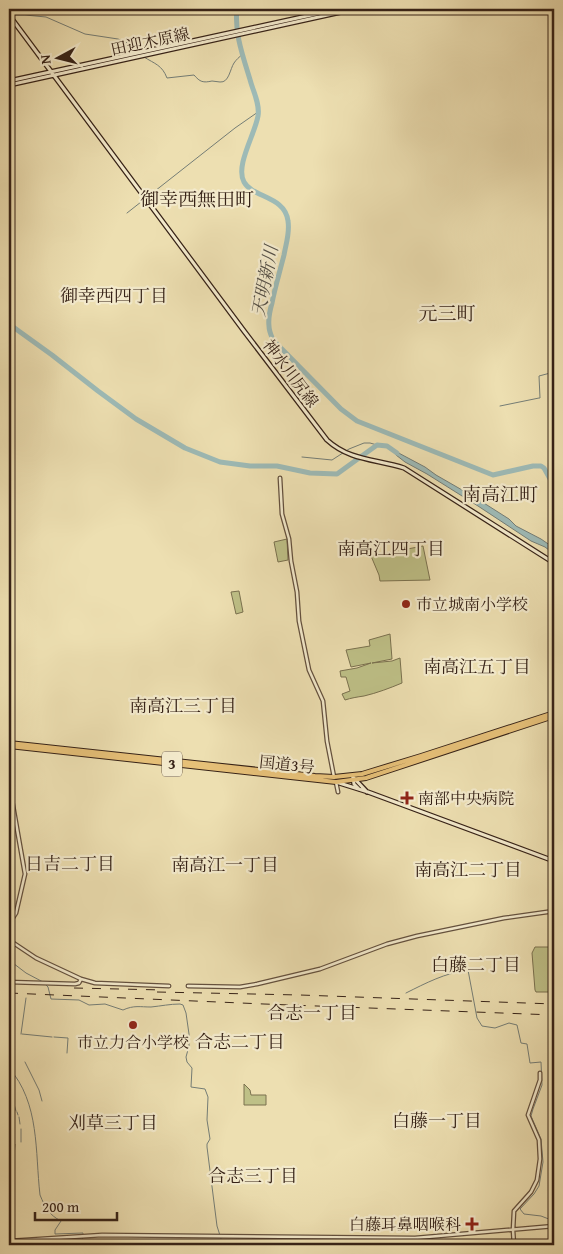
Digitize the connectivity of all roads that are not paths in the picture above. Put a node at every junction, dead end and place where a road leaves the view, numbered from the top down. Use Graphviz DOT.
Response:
graph roads {
  1 [pos="339,9"];
  2 [pos="355,9"];
  3 [pos="9,15"];
  4 [pos="239,32"];
  5 [pos="52,74"];
  6 [pos="9,83"];
  7 [pos="280,478"];
  8 [pos="554,563"];
  9 [pos="554,715"];
  10 [pos="9,745"];
  11 [pos="354,777"];
  12 [pos="366,778"];
  13 [pos="335,780"];
  14 [pos="9,783"];
  15 [pos="359,790"];
  16 [pos="338,792"];
  17 [pos="368,792"];
  18 [pos="554,861"];
  19 [pos="552,912"];
  20 [pos="554,920"];
  21 [pos="9,924"];
  22 [pos="9,940"];
  23 [pos="81,979"];
  24 [pos="9,982"];
  25 [pos="169,986"];
  26 [pos="188,986"];
  27 [pos="540,1073"];
  28 [pos="554,1226"];
  29 [pos="513,1230"];
  30 [pos="9,1241"];
  31 [pos="514,1245"];
  1 -- 4 [label="main road, 田迎木原線"];
  2 -- 4 [label="main road, 田迎木原線"];
  3 -- 5 [label="main road, 神水川尻線"];
  4 -- 5 [label="main road, 田迎木原線"];
  5 -- 6 [label="main road, 田迎木原線"];
  5 -- 8 [label="main road, 神水川尻線"];
  7 -- 13 [label="street"];
  9 -- 11 [label="highway, 国道3号 / 3"];
  9 -- 12 [label="highway, 国道3号 / 3"];
  10 -- 13 [label="highway, 国道3号 / 3"];
  11 -- 12 [label="highway, 国道3号 / 3"];
  11 -- 13 [label="highway, 国道3号 / 3"];
  11 -- 15 [label="main road"];
  11 -- 17 [label="main road"];
  12 -- 17 [label="main road"];
  13 -- 15 [label="main road"];
  13 -- 16 [label="street"];
  14 -- 21 [label="street"];
  15 -- 17 [label="main road"];
  17 -- 18 [label="main road"];
  19 -- 20 [label="street"];
  19 -- 26 [label="street"];
  22 -- 23 [label="street"];
  23 -- 24 [label="street"];
  23 -- 25 [label="street"];
  27 -- 29 [label="street"];
  28 -- 29 [label="street"];
  29 -- 30 [label="street"];
  29 -- 31 [label="street"];
}
